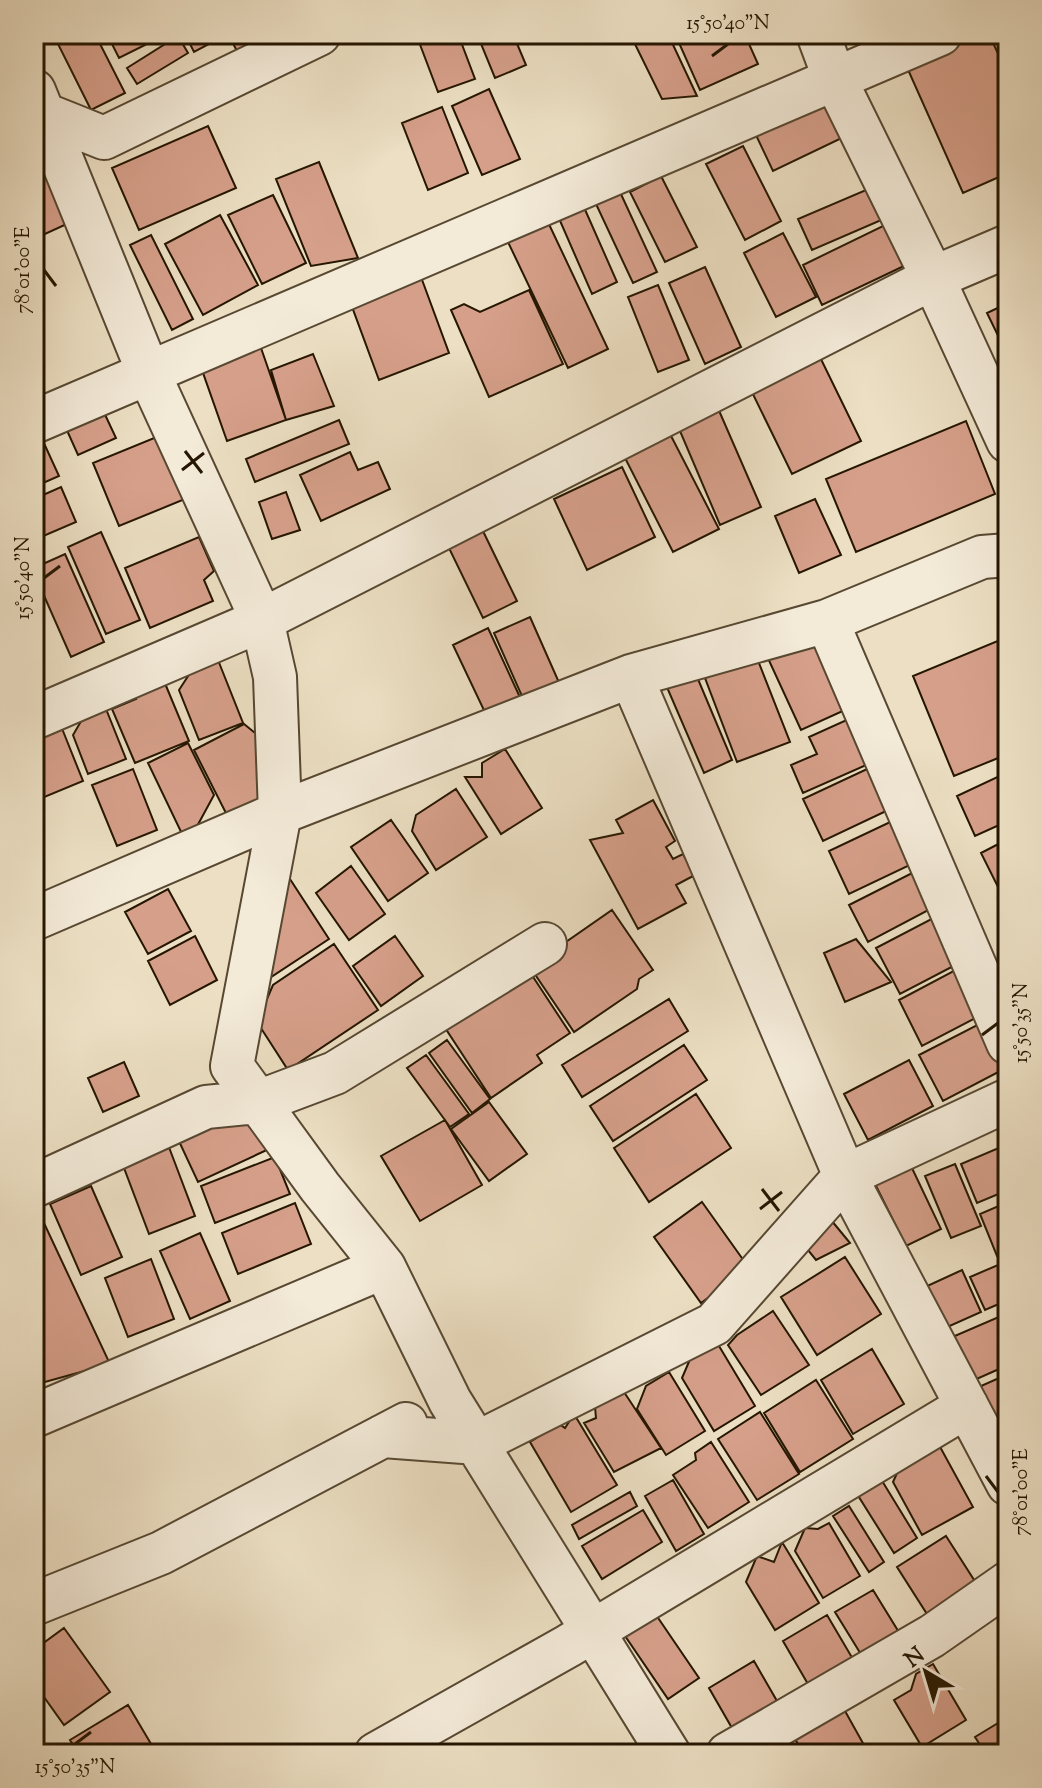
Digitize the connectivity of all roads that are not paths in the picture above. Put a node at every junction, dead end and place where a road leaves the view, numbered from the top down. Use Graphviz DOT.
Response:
graph roads {
  1 [pos="319,34"];
  2 [pos="818,34"];
  3 [pos="940,34"];
  4 [pos="834,77"];
  5 [pos="37,108"];
  6 [pos="1008,246"];
  7 [pos="933,278"];
  8 [pos="149,374"];
  9 [pos="34,422"];
  10 [pos="1008,441"];
  11 [pos="1008,555"];
  12 [pos="262,620"];
  13 [pos="827,621"];
  14 [pos="631,676"];
  15 [pos="34,718"];
  16 [pos="280,813"];
  17 [pos="34,919"];
  18 [pos="545,944"];
  19 [pos="1008,1043"];
  20 [pos="1008,1100"];
  21 [pos="258,1102"];
  22 [pos="845,1176"];
  23 [pos="34,1186"];
  24 [pos="384,1267"];
  25 [pos="450,1401"];
  26 [pos="967,1406"];
  27 [pos="34,1416"];
  28 [pos="383,1436"];
  29 [pos="475,1440"];
  30 [pos="1008,1484"];
  31 [pos="1008,1583"];
  32 [pos="34,1604"];
  33 [pos="593,1631"];
  34 [pos="376,1754"];
  35 [pos="669,1754"];
  36 [pos="728,1754"];
  1 -- 5 [label="street"];
  2 -- 4 [label="street"];
  3 -- 4 [label="street"];
  4 -- 7 [label="street"];
  4 -- 8 [label="street"];
  5 -- 8 [label="street"];
  6 -- 7 [label="street"];
  7 -- 10 [label="street"];
  7 -- 12 [label="street"];
  8 -- 9 [label="street"];
  8 -- 12 [label="street"];
  11 -- 13 [label="street"];
  12 -- 15 [label="street"];
  12 -- 16 [label="street"];
  13 -- 14 [label="street"];
  13 -- 19 [label="street"];
  14 -- 16 [label="street"];
  14 -- 22 [label="street"];
  16 -- 17 [label="street"];
  16 -- 21 [label="street"];
  18 -- 21 [label="street"];
  20 -- 22 [label="street"];
  21 -- 23 [label="street"];
  21 -- 24 [label="street"];
  22 -- 26 [label="street"];
  22 -- 29 [label="street"];
  24 -- 25 [label="street"];
  24 -- 27 [label="street"];
  25 -- 28 [label="street"];
  25 -- 29 [label="street"];
  26 -- 30 [label="street"];
  26 -- 33 [label="street"];
  28 -- 29 [label="street"];
  28 -- 32 [label="street"];
  29 -- 33 [label="street"];
  31 -- 36 [label="street"];
  33 -- 34 [label="street"];
  33 -- 35 [label="street"];
}
